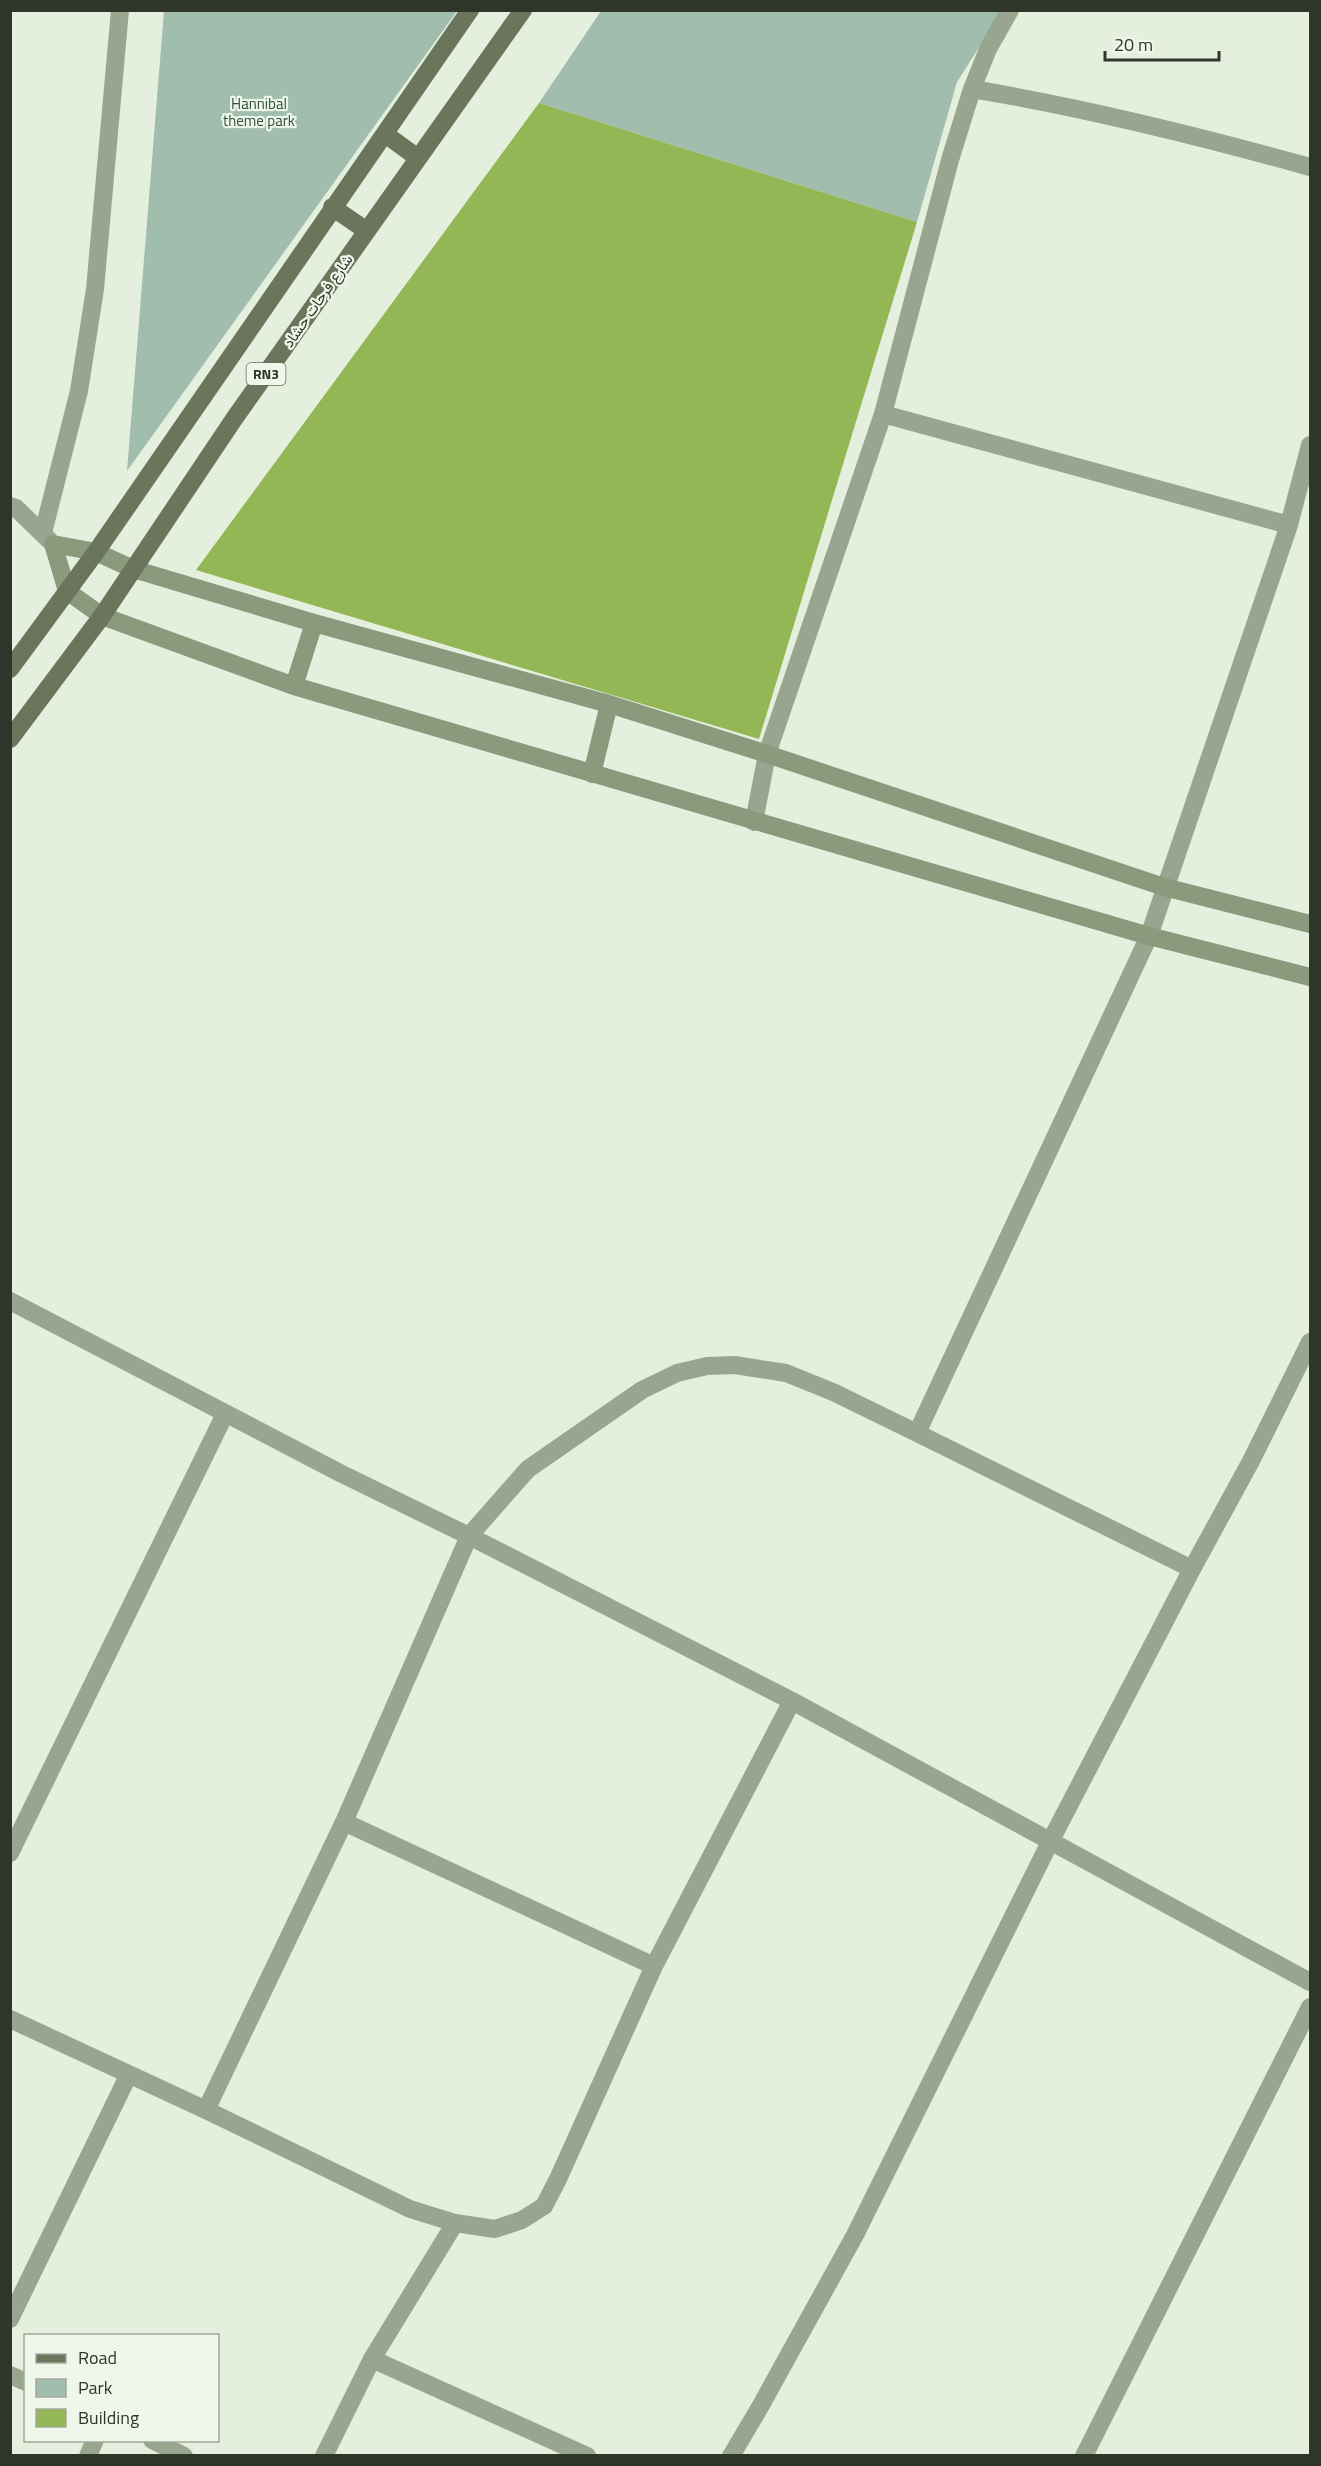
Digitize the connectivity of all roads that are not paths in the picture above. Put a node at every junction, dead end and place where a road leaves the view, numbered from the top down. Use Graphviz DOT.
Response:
graph roads {
  1 [pos="120,10"];
  2 [pos="470,10"];
  3 [pos="523,10"];
  4 [pos="1010,10"];
  5 [pos="972,89"];
  6 [pos="385,134"];
  7 [pos="418,158"];
  8 [pos="1311,167"];
  9 [pos="332,207"];
  10 [pos="367,231"];
  11 [pos="883,414"];
  12 [pos="1311,445"];
  13 [pos="10,506"];
  14 [pos="1289,525"];
  15 [pos="48,538"];
  16 [pos="96,552"];
  17 [pos="133,569"];
  18 [pos="67,591"];
  19 [pos="102,616"];
  20 [pos="314,623"];
  21 [pos="10,669"];
  22 [pos="294,686"];
  23 [pos="609,704"];
  24 [pos="14,728"];
  25 [pos="768,754"];
  26 [pos="592,774"];
  27 [pos="754,822"];
  28 [pos="1164,887"];
  29 [pos="1311,924"];
  30 [pos="1149,936"];
  31 [pos="1311,977"];
  32 [pos="10,1301"];
  33 [pos="1311,1342"];
  34 [pos="225,1414"];
  35 [pos="917,1433"];
  36 [pos="469,1536"];
  37 [pos="1192,1569"];
  38 [pos="792,1701"];
  39 [pos="344,1822"];
  40 [pos="1050,1842"];
  41 [pos="10,1853"];
  42 [pos="654,1966"];
  43 [pos="1311,1982"];
  44 [pos="1311,2007"];
  45 [pos="10,2019"];
  46 [pos="129,2074"];
  47 [pos="206,2110"];
  48 [pos="455,2223"];
  49 [pos="10,2319"];
  50 [pos="372,2359"];
  51 [pos="10,2375"];
  52 [pos="24,2381"];
  53 [pos="94,2442"];
  54 [pos="156,2442"];
  55 [pos="88,2456"];
  56 [pos="184,2456"];
  57 [pos="324,2456"];
  58 [pos="587,2456"];
  59 [pos="731,2456"];
  60 [pos="1084,2456"];
  1 -- 15 [label="street"];
  2 -- 6 [label="main road, RN3"];
  3 -- 7 [label="main road, شارع فرحات حشاد / RN3"];
  4 -- 5 [label="street"];
  5 -- 8 [label="street"];
  5 -- 11 [label="street"];
  6 -- 7 [label="main road"];
  6 -- 9 [label="main road, RN3"];
  7 -- 10 [label="main road, شارع فرحات حشاد / RN3"];
  9 -- 10 [label="main road"];
  9 -- 16 [label="main road, RN3"];
  10 -- 17 [label="main road, شارع فرحات حشاد / RN3"];
  11 -- 14 [label="street"];
  11 -- 25 [label="street"];
  12 -- 14 [label="street"];
  13 -- 15 [label="street"];
  14 -- 28 [label="street"];
  15 -- 16 [label="street"];
  15 -- 18 [label="street"];
  16 -- 17 [label="street"];
  16 -- 18 [label="main road, RN3"];
  17 -- 19 [label="main road, شارع فرحات حشاد / RN3"];
  17 -- 20 [label="street"];
  18 -- 19 [label="street"];
  18 -- 21 [label="main road, RN3"];
  19 -- 22 [label="street"];
  19 -- 24 [label="main road, شارع فرحات حشاد / RN3"];
  20 -- 22 [label="street"];
  20 -- 23 [label="street"];
  22 -- 26 [label="street"];
  23 -- 25 [label="street"];
  23 -- 26 [label="street"];
  25 -- 27 [label="street"];
  25 -- 28 [label="street"];
  26 -- 27 [label="street"];
  27 -- 30 [label="street"];
  28 -- 29 [label="street"];
  28 -- 30 [label="street"];
  30 -- 31 [label="street"];
  30 -- 35 [label="street"];
  32 -- 34 [label="street"];
  33 -- 37 [label="street"];
  34 -- 36 [label="street"];
  34 -- 41 [label="street"];
  35 -- 36 [label="street"];
  35 -- 37 [label="street"];
  36 -- 38 [label="street"];
  36 -- 39 [label="street"];
  37 -- 40 [label="street"];
  38 -- 40 [label="street"];
  38 -- 42 [label="street"];
  39 -- 42 [label="street"];
  39 -- 47 [label="street"];
  40 -- 43 [label="street"];
  40 -- 59 [label="street"];
  42 -- 48 [label="street"];
  44 -- 60 [label="street"];
  45 -- 46 [label="street"];
  46 -- 47 [label="street"];
  46 -- 49 [label="street"];
  47 -- 48 [label="street"];
  48 -- 50 [label="street"];
  50 -- 57 [label="street"];
  50 -- 58 [label="street"];
  51 -- 52 [label="street"];
  53 -- 55 [label="street"];
  54 -- 56 [label="street"];
}
